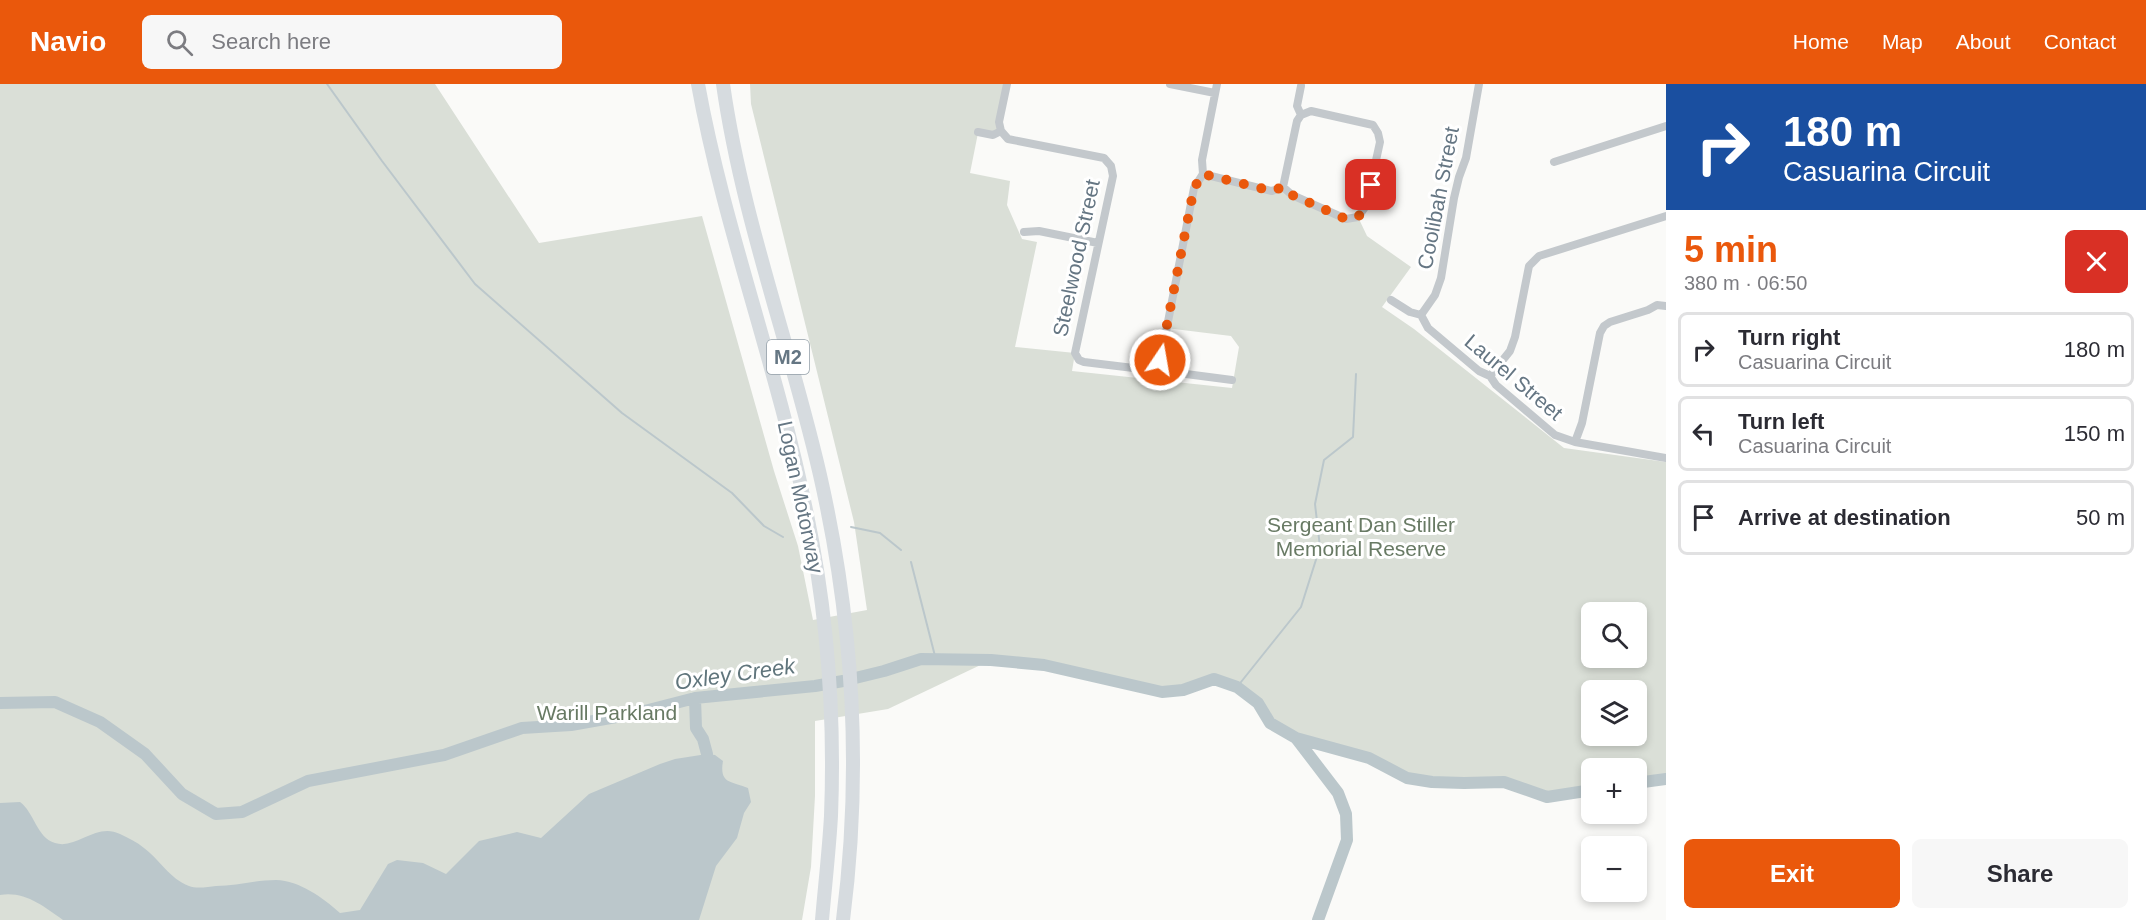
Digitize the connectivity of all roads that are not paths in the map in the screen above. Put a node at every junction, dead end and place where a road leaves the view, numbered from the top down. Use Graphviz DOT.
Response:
graph roads {
  1 [pos="698,84"];
  2 [pos="723,84"];
  3 [pos="1007,84"];
  4 [pos="1170,84"];
  5 [pos="1217,84"];
  6 [pos="1479,84"];
  7 [pos="1301,86"];
  8 [pos="1215,93"];
  9 [pos="1301,115"];
  10 [pos="1666,126"];
  11 [pos="978,132"];
  12 [pos="1001,132"];
  13 [pos="1554,162"];
  14 [pos="1203,174"];
  15 [pos="1283,187"];
  16 [pos="1666,216"];
  17 [pos="1024,232"];
  18 [pos="1098,243"];
  19 [pos="1391,300"];
  20 [pos="1666,306"];
  21 [pos="1421,315"];
  22 [pos="1156,366"];
  23 [pos="1490,376"];
  24 [pos="1232,380"];
  25 [pos="1575,442"];
  26 [pos="1666,458"];
  27 [pos="822,920"];
  28 [pos="843,920"];
  1 -- 27 [label="highway, Logan Motorway / M2"];
  2 -- 28 [label="highway, Logan Motorway / M2"];
  3 -- 12 [label="street"];
  4 -- 8 [label="street"];
  5 -- 8 [label="street"];
  6 -- 21 [label="street, Coolibah Street"];
  7 -- 9 [label="street"];
  8 -- 14 [label="street"];
  9 -- 15 [label="street"];
  9 -- 15 [label="street"];
  10 -- 13 [label="street"];
  11 -- 12 [label="street, Steelwood Street"];
  12 -- 18 [label="street, Steelwood Street"];
  14 -- 15 [label="street"];
  14 -- 22 [label="street"];
  16 -- 23 [label="street"];
  17 -- 18 [label="street"];
  18 -- 22 [label="street, Steelwood Street"];
  19 -- 21 [label="street, Laurel Street"];
  20 -- 25 [label="street"];
  21 -- 23 [label="street, Laurel Street"];
  22 -- 24 [label="street"];
  23 -- 25 [label="street, Laurel Street"];
  25 -- 26 [label="street, Laurel Street"];
}
